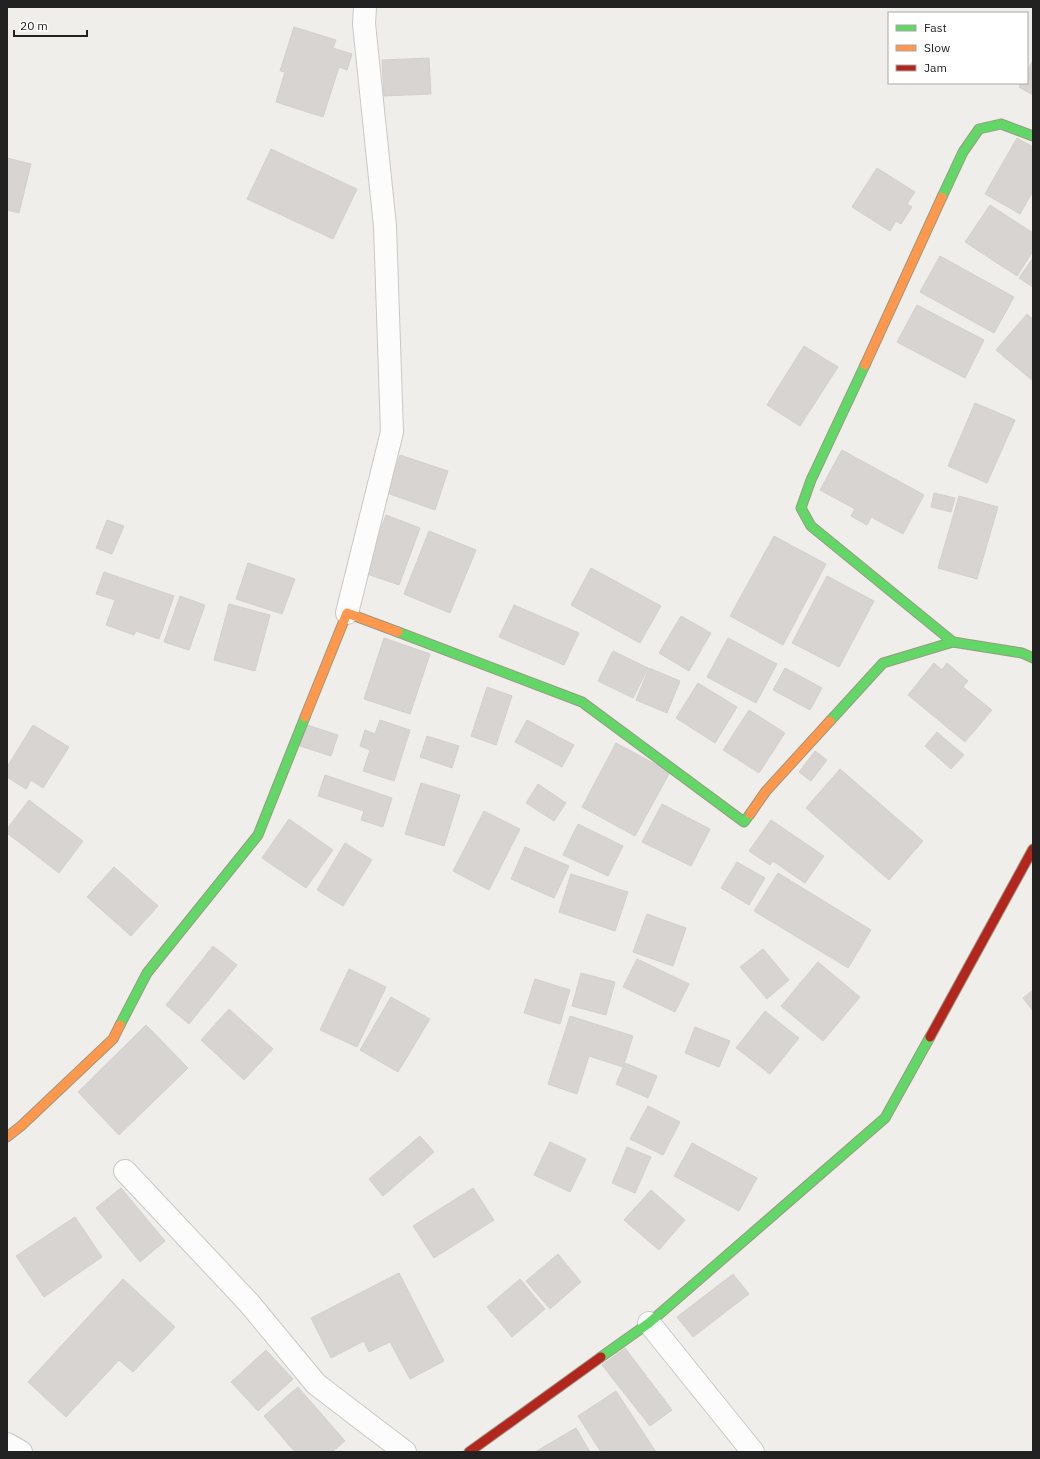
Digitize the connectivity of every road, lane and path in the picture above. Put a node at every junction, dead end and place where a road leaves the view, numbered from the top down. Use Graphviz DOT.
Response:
graph roads {
  1 [pos="365,7"];
  2 [pos="1033,136"];
  3 [pos="347,613"];
  4 [pos="953,642"];
  5 [pos="1033,658"];
  6 [pos="1033,849"];
  7 [pos="7,1137"];
  8 [pos="125,1171"];
  9 [pos="649,1323"];
  10 [pos="7,1444"];
  11 [pos="21,1452"];
  12 [pos="405,1452"];
  13 [pos="469,1452"];
  14 [pos="753,1452"];
  1 -- 3 [label="street"];
  2 -- 4 [label="street"];
  3 -- 4 [label="street"];
  3 -- 7 [label="street"];
  4 -- 5 [label="street"];
  6 -- 9 [label="street"];
  8 -- 12 [label="street"];
  9 -- 13 [label="street"];
  9 -- 14 [label="street"];
  10 -- 11 [label="street"];
}
